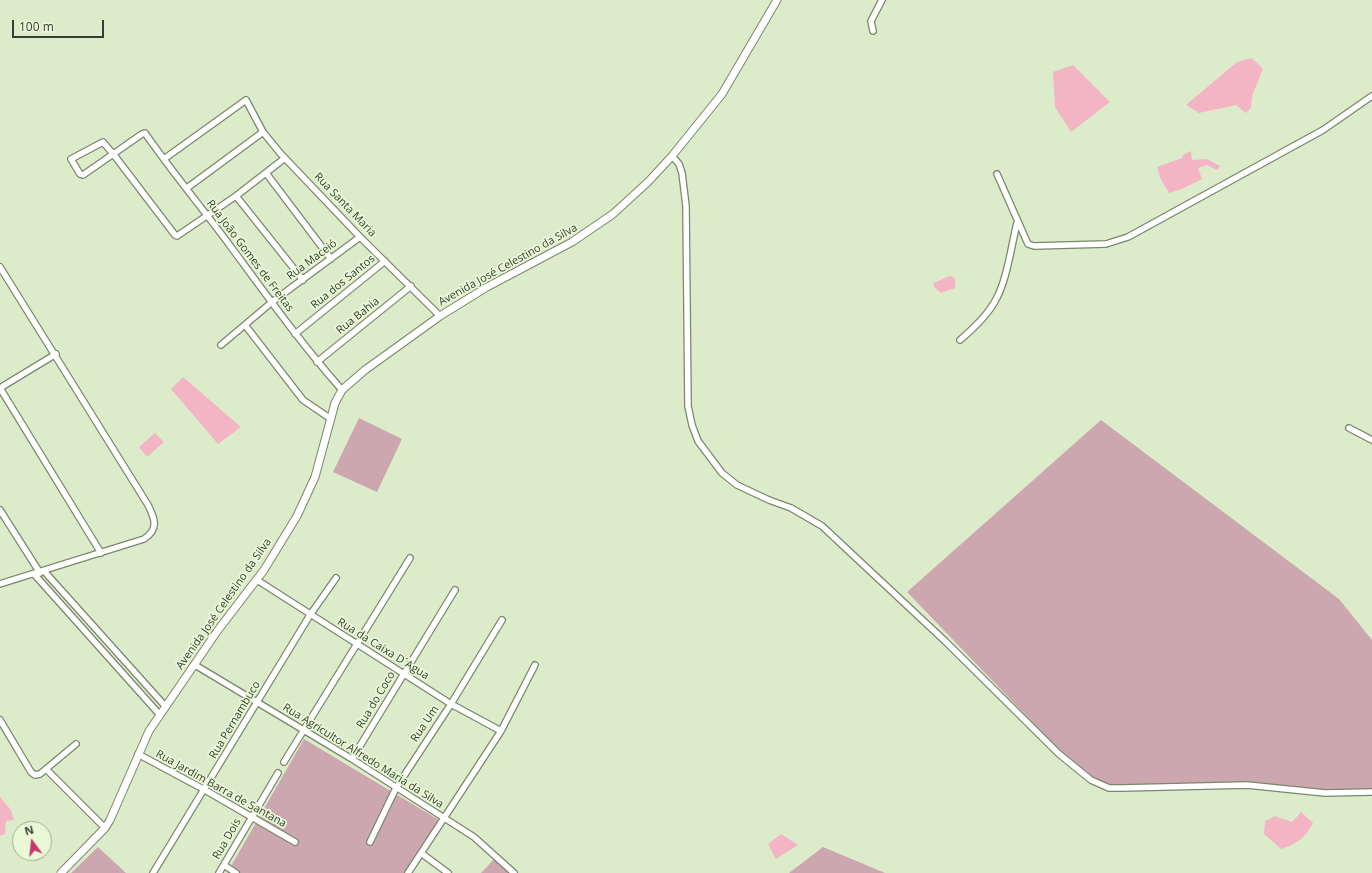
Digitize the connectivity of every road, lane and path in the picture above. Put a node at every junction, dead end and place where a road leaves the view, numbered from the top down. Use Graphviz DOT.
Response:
graph roads {
  1 [pos="777,0"];
  2 [pos="882,0"];
  3 [pos="873,31"];
  4 [pos="1372,96"];
  5 [pos="263,132"];
  6 [pos="114,154"];
  7 [pos="672,156"];
  8 [pos="285,158"];
  9 [pos="164,159"];
  10 [pos="266,174"];
  11 [pos="997,174"];
  12 [pos="187,188"];
  13 [pos="236,196"];
  14 [pos="208,216"];
  15 [pos="1018,223"];
  16 [pos="360,237"];
  17 [pos="331,259"];
  18 [pos="385,261"];
  19 [pos="0,266"];
  20 [pos="303,280"];
  21 [pos="411,286"];
  22 [pos="272,302"];
  23 [pos="440,316"];
  24 [pos="245,325"];
  25 [pos="295,334"];
  26 [pos="960,340"];
  27 [pos="221,345"];
  28 [pos="56,354"];
  29 [pos="317,362"];
  30 [pos="0,388"];
  31 [pos="342,390"];
  32 [pos="331,419"];
  33 [pos="1349,428"];
  34 [pos="1372,440"];
  35 [pos="0,510"];
  36 [pos="101,553"];
  37 [pos="410,558"];
  38 [pos="39,573"];
  39 [pos="336,578"];
  40 [pos="257,580"];
  41 [pos="0,584"];
  42 [pos="455,590"];
  43 [pos="310,615"];
  44 [pos="502,620"];
  45 [pos="357,644"];
  46 [pos="195,665"];
  47 [pos="535,665"];
  48 [pos="404,673"];
  49 [pos="257,703"];
  50 [pos="451,704"];
  51 [pos="166,707"];
  52 [pos="160,715"];
  53 [pos="0,720"];
  54 [pos="304,731"];
  55 [pos="501,731"];
  56 [pos="76,744"];
  57 [pos="138,754"];
  58 [pos="352,759"];
  59 [pos="284,762"];
  60 [pos="46,769"];
  61 [pos="278,773"];
  62 [pos="396,788"];
  63 [pos="205,790"];
  64 [pos="1372,792"];
  65 [pos="251,817"];
  66 [pos="445,819"];
  67 [pos="105,828"];
  68 [pos="295,842"];
  69 [pos="370,842"];
  70 [pos="421,853"];
  71 [pos="224,865"];
  72 [pos="61,873"];
  73 [pos="154,873"];
  74 [pos="219,873"];
  75 [pos="236,873"];
  76 [pos="408,873"];
  77 [pos="448,873"];
  78 [pos="514,873"];
  1 -- 7 [label="street, Avenida José Celestino da Silva"];
  2 -- 3 [label="street"];
  4 -- 15 [label="street"];
  5 -- 8 [label="street, Rua Santa Maria"];
  5 -- 9 [label="street, Rua Santa Maria"];
  5 -- 12 [label="street"];
  6 -- 6 [label="street"];
  6 -- 9 [label="street, Rua João Gomes de Freitas"];
  6 -- 14 [label="street"];
  7 -- 23 [label="street, Avenida José Celestino da Silva"];
  7 -- 64 [label="street"];
  8 -- 10 [label="street"];
  8 -- 16 [label="street, Rua Santa Maria"];
  9 -- 12 [label="street, Rua João Gomes de Freitas"];
  10 -- 13 [label="street"];
  10 -- 17 [label="street"];
  11 -- 15 [label="street"];
  12 -- 14 [label="street, Rua João Gomes de Freitas"];
  13 -- 14 [label="street"];
  13 -- 20 [label="street"];
  14 -- 22 [label="street, Rua João Gomes de Freitas"];
  15 -- 26 [label="street"];
  16 -- 17 [label="street, Rua Maceió"];
  16 -- 18 [label="street, Rua Santa Maria"];
  17 -- 20 [label="street, Rua Maceió"];
  18 -- 21 [label="street, Rua Santa Maria"];
  18 -- 25 [label="street, Rua dos Santos"];
  19 -- 28 [label="street"];
  20 -- 22 [label="street, Rua Maceió"];
  21 -- 23 [label="street, Rua Santa Maria"];
  21 -- 29 [label="street, Rua Bahia"];
  22 -- 24 [label="street, Rua Maceió"];
  22 -- 25 [label="street, Rua João Gomes de Freitas"];
  23 -- 31 [label="street, Avenida José Celestino da Silva"];
  24 -- 27 [label="street, Rua Maceió"];
  24 -- 32 [label="street"];
  25 -- 29 [label="street, Rua João Gomes de Freitas"];
  28 -- 30 [label="street"];
  28 -- 36 [label="street"];
  29 -- 31 [label="street, Rua João Gomes de Freitas"];
  30 -- 36 [label="street"];
  31 -- 32 [label="street, Avenida José Celestino da Silva"];
  32 -- 40 [label="street, Avenida José Celestino da Silva"];
  33 -- 34 [label="street"];
  35 -- 38 [label="street"];
  36 -- 38 [label="street"];
  37 -- 45 [label="street"];
  38 -- 41 [label="street"];
  38 -- 51 [label="street"];
  38 -- 52 [label="street"];
  39 -- 43 [label="street, Rua Pernambuco"];
  40 -- 43 [label="street, Rua da Caixa D´Agua"];
  40 -- 46 [label="street, Avenida José Celestino da Silva"];
  42 -- 48 [label="street, Rua do Coco"];
  43 -- 45 [label="street, Rua da Caixa D´Agua"];
  43 -- 49 [label="street, Rua Pernambuco"];
  44 -- 50 [label="street, Rua Um"];
  45 -- 48 [label="street, Rua da Caixa D´Agua"];
  45 -- 54 [label="street"];
  46 -- 49 [label="street, Rua Agricultor Alfredo Maria da Silva"];
  46 -- 51 [label="street, Avenida José Celestino da Silva"];
  47 -- 55 [label="street"];
  48 -- 50 [label="street, Rua da Caixa D´Agua"];
  48 -- 58 [label="street, Rua do Coco"];
  49 -- 54 [label="street, Rua Agricultor Alfredo Maria da Silva"];
  49 -- 63 [label="street, Rua Pernambuco"];
  50 -- 55 [label="street, Rua da Caixa D´Agua"];
  50 -- 62 [label="street, Rua Um"];
  51 -- 52 [label="street, Avenida José Celestino da Silva"];
  52 -- 57 [label="street, Avenida José Celestino da Silva"];
  53 -- 60 [label="street"];
  54 -- 58 [label="street, Rua Agricultor Alfredo Maria da Silva"];
  54 -- 59 [label="street"];
  55 -- 66 [label="street"];
  56 -- 60 [label="street"];
  57 -- 63 [label="street, Rua Jardim Barra de Santana"];
  57 -- 67 [label="street, Avenida José Celestino da Silva"];
  58 -- 62 [label="street, Rua Agricultor Alfredo Maria da Silva"];
  60 -- 67 [label="street"];
  61 -- 65 [label="street, Rua Dois"];
  62 -- 66 [label="street, Rua Agricultor Alfredo Maria da Silva"];
  62 -- 69 [label="street, Rua Um"];
  63 -- 65 [label="street, Rua Jardim Barra de Santana"];
  63 -- 73 [label="street, Rua Pernambuco"];
  65 -- 68 [label="street, Rua Jardim Barra de Santana"];
  65 -- 71 [label="street, Rua Dois"];
  66 -- 70 [label="street"];
  66 -- 78 [label="street, Rua Agricultor Alfredo Maria da Silva"];
  67 -- 72 [label="street, Avenida José Celestino da Silva"];
  70 -- 76 [label="street"];
  70 -- 77 [label="street"];
  71 -- 74 [label="street, Rua Dois"];
  71 -- 75 [label="street"];
}
